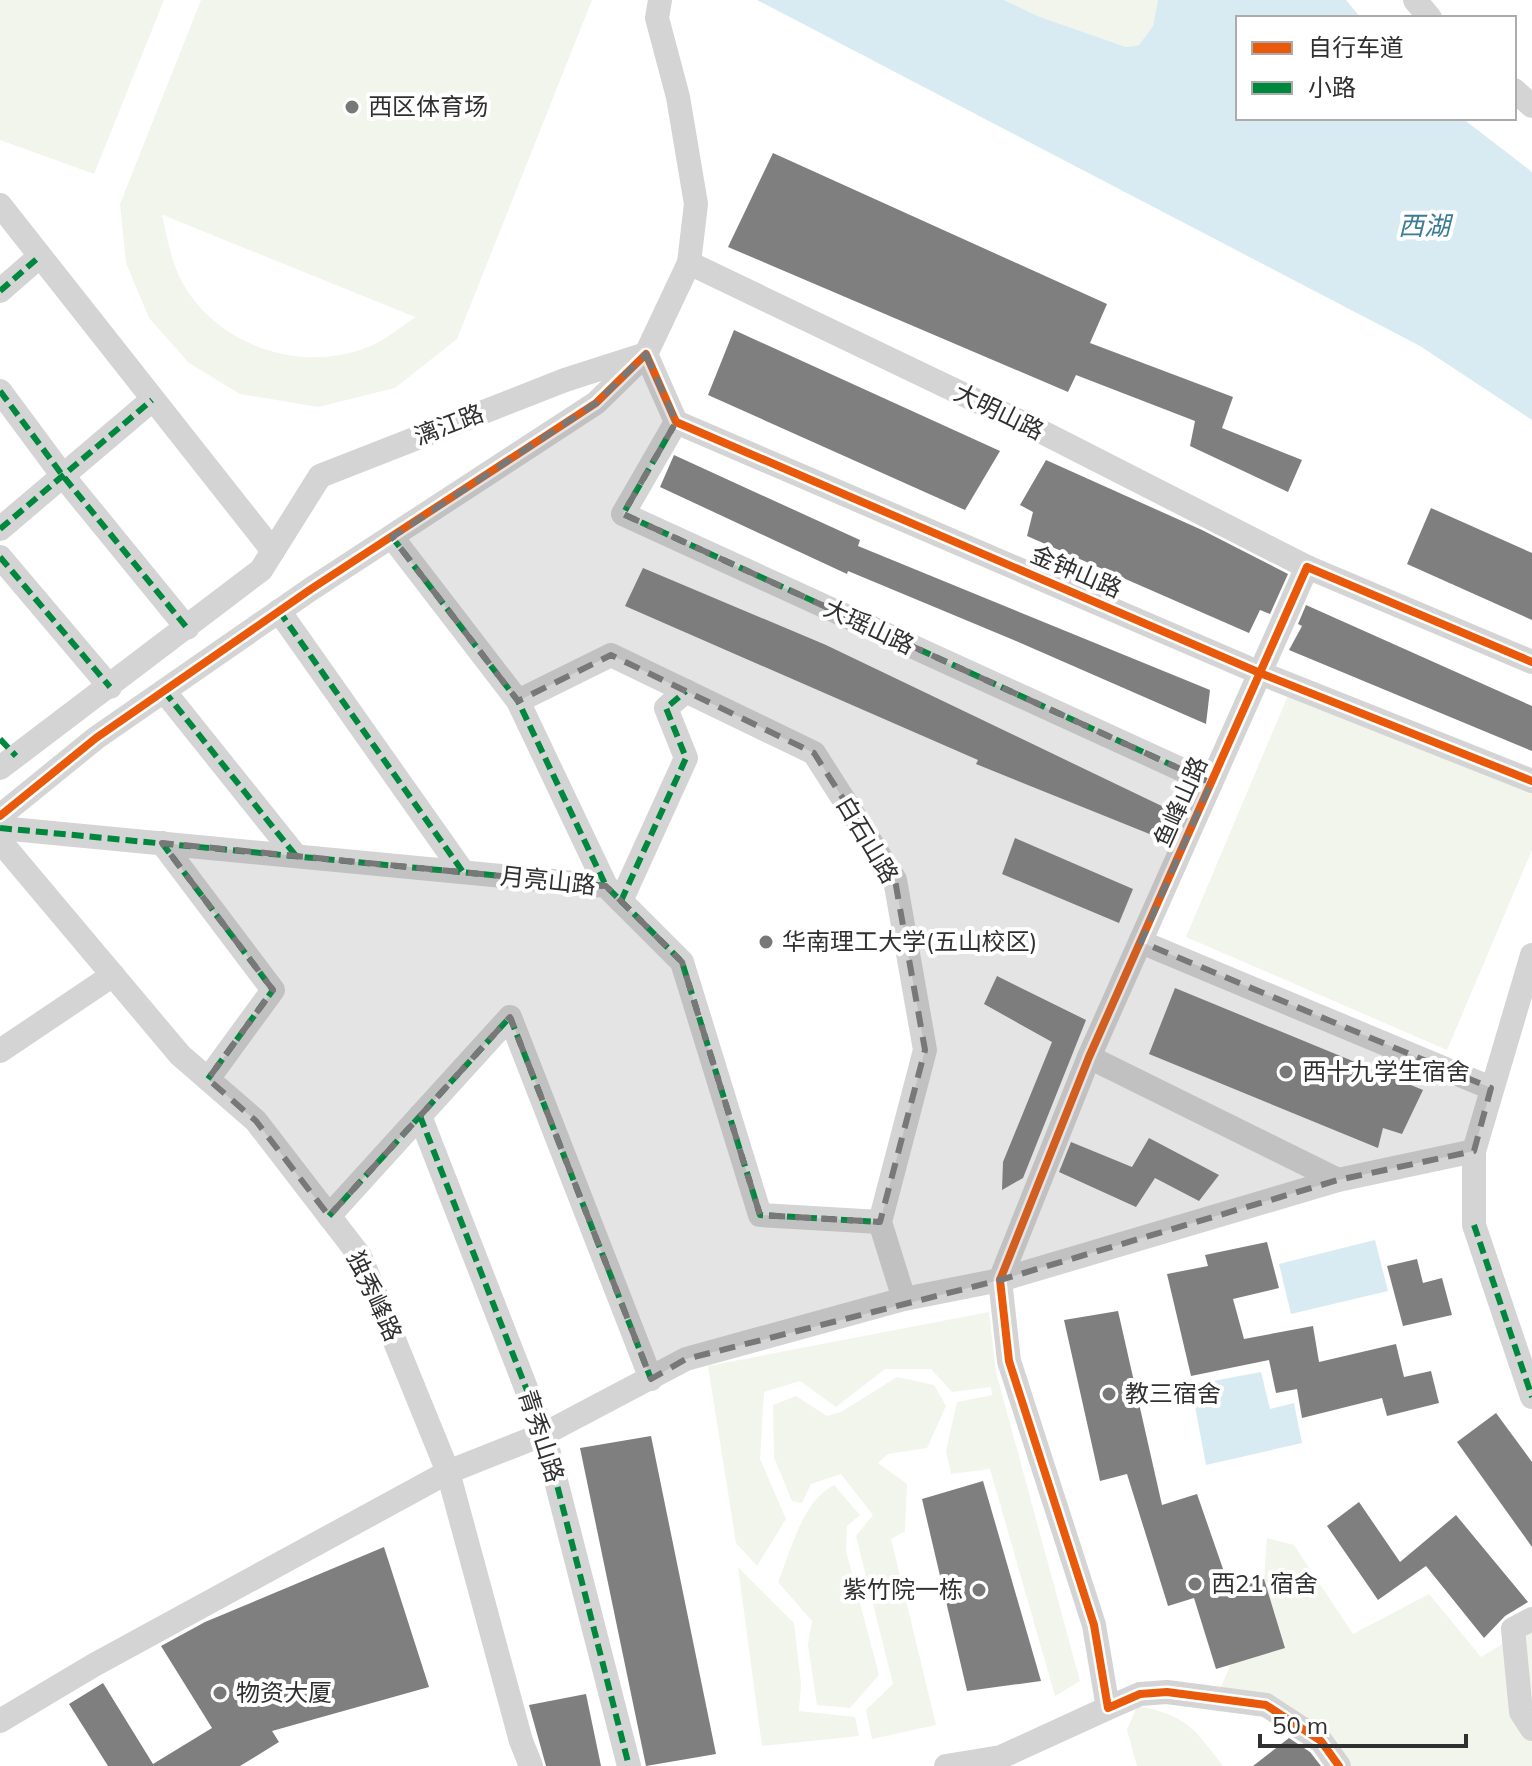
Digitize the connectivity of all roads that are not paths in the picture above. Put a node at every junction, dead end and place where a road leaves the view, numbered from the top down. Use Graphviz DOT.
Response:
graph roads {
  1 [pos="660,0"];
  2 [pos="1415,0"];
  3 [pos="1428,16"];
  4 [pos="1516,92"];
  5 [pos="1532,106"];
  6 [pos="0,205"];
  7 [pos="39,257"];
  8 [pos="689,263"];
  9 [pos="0,291"];
  10 [pos="646,354"];
  11 [pos="0,391"];
  12 [pos="152,400"];
  13 [pos="676,422"];
  14 [pos="63,476"];
  15 [pos="0,529"];
  16 [pos="392,537"];
  17 [pos="273,551"];
  18 [pos="0,557"];
  19 [pos="1307,567"];
  20 [pos="279,611"];
  21 [pos="187,628"];
  22 [pos="1532,662"];
  23 [pos="1260,673"];
  24 [pos="110,687"];
  25 [pos="164,691"];
  26 [pos="686,691"];
  27 [pos="518,701"];
  28 [pos="5,754"];
  29 [pos="1532,781"];
  30 [pos="1211,783"];
  31 [pos="0,816"];
  32 [pos="0,828"];
  33 [pos="0,841"];
  34 [pos="162,843"];
  35 [pos="296,856"];
  36 [pos="463,872"];
  37 [pos="614,894"];
  38 [pos="1141,942"];
  39 [pos="1532,955"];
  40 [pos="113,975"];
  41 [pos="0,1051"];
  42 [pos="1089,1057"];
  43 [pos="208,1079"];
  44 [pos="1491,1088"];
  45 [pos="420,1116"];
  46 [pos="1474,1151"];
  47 [pos="1338,1180"];
  48 [pos="329,1216"];
  49 [pos="880,1222"];
  50 [pos="1000,1280"];
  51 [pos="904,1299"];
  52 [pos="651,1379"];
  53 [pos="1532,1397"];
  54 [pos="544,1434"];
  55 [pos="448,1472"];
  56 [pos="1532,1619"];
  57 [pos="1108,1708"];
  58 [pos="0,1721"];
  59 [pos="1532,1729"];
  60 [pos="531,1766"];
  61 [pos="629,1766"];
  62 [pos="946,1766"];
  63 [pos="1339,1766"];
  1 -- 8 [label="street"];
  2 -- 3 [label="street"];
  4 -- 5 [label="street"];
  6 -- 7 [label="street"];
  7 -- 9 [label="street"];
  7 -- 12 [label="street"];
  8 -- 10 [label="street"];
  8 -- 19 [label="street, 大明山路"];
  10 -- 13 [label="street"];
  10 -- 16 [label="street"];
  10 -- 17 [label="street, 漓江路"];
  11 -- 14 [label="street"];
  12 -- 14 [label="street"];
  12 -- 17 [label="street"];
  13 -- 23 [label="street, 金钟山路"];
  13 -- 30 [label="street, 大瑶山路"];
  14 -- 15 [label="street"];
  14 -- 21 [label="street"];
  16 -- 20 [label="street"];
  16 -- 27 [label="street"];
  17 -- 21 [label="street, 漓江路"];
  18 -- 24 [label="street"];
  19 -- 22 [label="street"];
  19 -- 23 [label="street, 鱼峰山路"];
  20 -- 25 [label="street"];
  20 -- 36 [label="street"];
  21 -- 24 [label="street, 漓江路"];
  23 -- 29 [label="street, 金钟山路"];
  23 -- 30 [label="street, 鱼峰山路"];
  24 -- 28 [label="street, 漓江路"];
  25 -- 31 [label="street"];
  25 -- 35 [label="street"];
  26 -- 27 [label="street, 白石山路"];
  26 -- 37 [label="street"];
  26 -- 49 [label="street, 白石山路"];
  27 -- 37 [label="street"];
  30 -- 38 [label="street, 鱼峰山路"];
  32 -- 34 [label="street, 月亮山路"];
  33 -- 40 [label="street, 独秀峰路"];
  34 -- 35 [label="street, 月亮山路"];
  34 -- 43 [label="street"];
  35 -- 36 [label="street, 月亮山路"];
  36 -- 37 [label="street, 月亮山路"];
  37 -- 49 [label="street, 月亮山路"];
  38 -- 42 [label="street, 鱼峰山路"];
  38 -- 44 [label="street"];
  39 -- 44 [label="street"];
  40 -- 41 [label="street"];
  40 -- 43 [label="street, 独秀峰路"];
  42 -- 47 [label="street"];
  42 -- 50 [label="street, 鱼峰山路"];
  43 -- 48 [label="street, 独秀峰路"];
  44 -- 46 [label="street"];
  45 -- 48 [label="street"];
  45 -- 52 [label="street"];
  45 -- 54 [label="street, 青秀山路"];
  46 -- 47 [label="street"];
  46 -- 53 [label="street"];
  47 -- 50 [label="street"];
  48 -- 55 [label="street, 独秀峰路"];
  49 -- 51 [label="street"];
  50 -- 51 [label="street"];
  50 -- 57 [label="street"];
  51 -- 52 [label="street"];
  52 -- 54 [label="street"];
  54 -- 55 [label="street"];
  54 -- 61 [label="street, 青秀山路"];
  55 -- 58 [label="street"];
  55 -- 60 [label="street, 独秀峰路"];
  56 -- 59 [label="street"];
  57 -- 62 [label="street"];
  57 -- 63 [label="street"];
}
